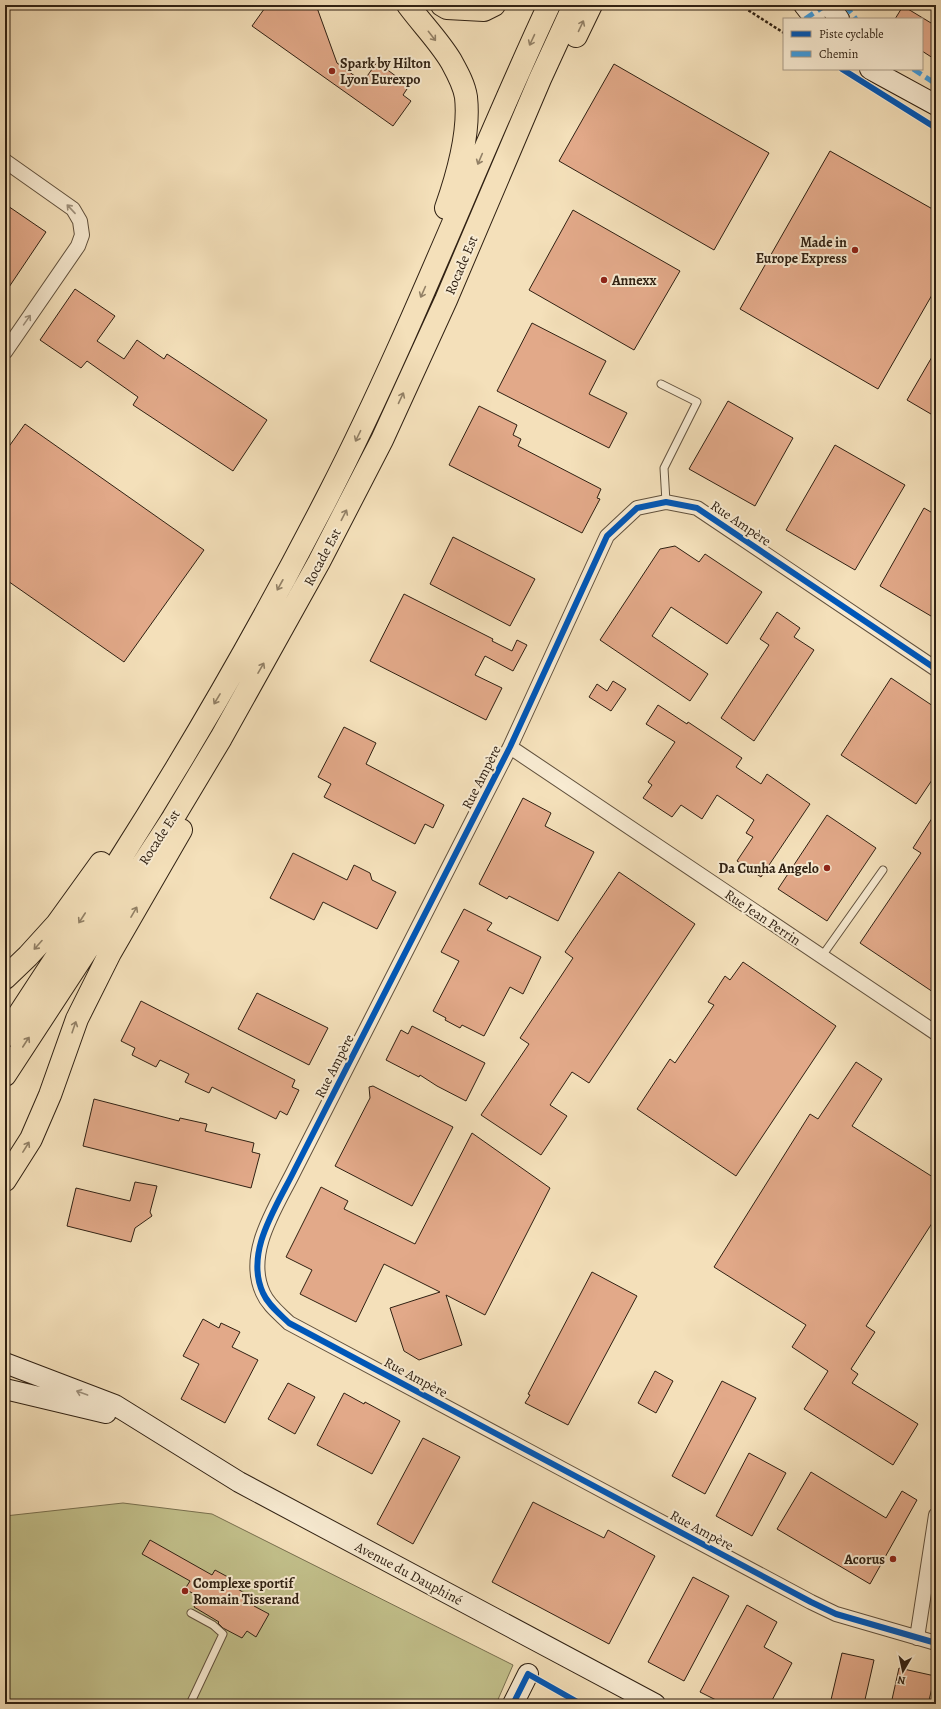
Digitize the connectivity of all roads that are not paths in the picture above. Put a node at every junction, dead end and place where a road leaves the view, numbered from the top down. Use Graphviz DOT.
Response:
graph roads {
  1 [pos="408,5"];
  2 [pos="442,5"];
  3 [pos="494,5"];
  4 [pos="549,5"];
  5 [pos="574,5"];
  6 [pos="591,5"];
  7 [pos="804,5"];
  8 [pos="829,5"];
  9 [pos="814,18"];
  10 [pos="838,18"];
  11 [pos="872,70"];
  12 [pos="897,70"];
  13 [pos="936,102"];
  14 [pos="936,105"];
  15 [pos="5,161"];
  16 [pos="476,229"];
  17 [pos="439,256"];
  18 [pos="5,352"];
  19 [pos="661,384"];
  20 [pos="666,502"];
  21 [pos="936,669"];
  22 [pos="221,738"];
  23 [pos="510,747"];
  24 [pos="170,779"];
  25 [pos="882,870"];
  26 [pos="822,956"];
  27 [pos="5,978"];
  28 [pos="936,1033"];
  29 [pos="5,1036"];
  30 [pos="5,1075"];
  31 [pos="5,1180"];
  32 [pos="5,1362"];
  33 [pos="5,1389"];
  34 [pos="166,1437"];
  35 [pos="936,1515"];
  36 [pos="192,1613"];
  37 [pos="917,1638"];
  38 [pos="936,1643"];
  39 [pos="528,1674"];
  40 [pos="190,1704"];
  41 [pos="513,1704"];
  42 [pos="655,1704"];
  1 -- 17 [label="highway, one-way"];
  2 -- 3 [label="highway"];
  4 -- 17 [label="highway, Rocade Est, one-way"];
  5 -- 16 [label="highway, Rocade Est"];
  16 -- 6 [label="highway, one-way"];
  7 -- 9 [label="main road"];
  8 -- 10 [label="main road"];
  11 -- 14 [label="main road"];
  12 -- 13 [label="main road"];
  18 -- 15 [label="street, one-way"];
  22 -- 16 [label="highway, Rocade Est, one-way"];
  17 -- 24 [label="highway, Rocade Est, one-way"];
  19 -- 20 [label="lane"];
  20 -- 21 [label="street, Rue Ampère"];
  20 -- 23 [label="street, Rue Ampère"];
  30 -- 22 [label="highway, Rocade Est, one-way"];
  31 -- 22 [label="highway, one-way"];
  23 -- 26 [label="street, Rue Jean Perrin"];
  23 -- 37 [label="street, Rue Ampère"];
  24 -- 27 [label="highway, one-way"];
  24 -- 29 [label="highway, Rocade Est, one-way"];
  25 -- 26 [label="lane"];
  26 -- 28 [label="street, Rue Jean Perrin"];
  34 -- 32 [label="main road, Avenue du Dauphiné, one-way"];
  33 -- 34 [label="main road, Avenue du Dauphiné"];
  34 -- 42 [label="main road, Avenue du Dauphiné"];
  35 -- 37 [label="street"];
  36 -- 40 [label="lane"];
  37 -- 38 [label="street, Rue Ampère"];
  39 -- 41 [label="main road"];
}
